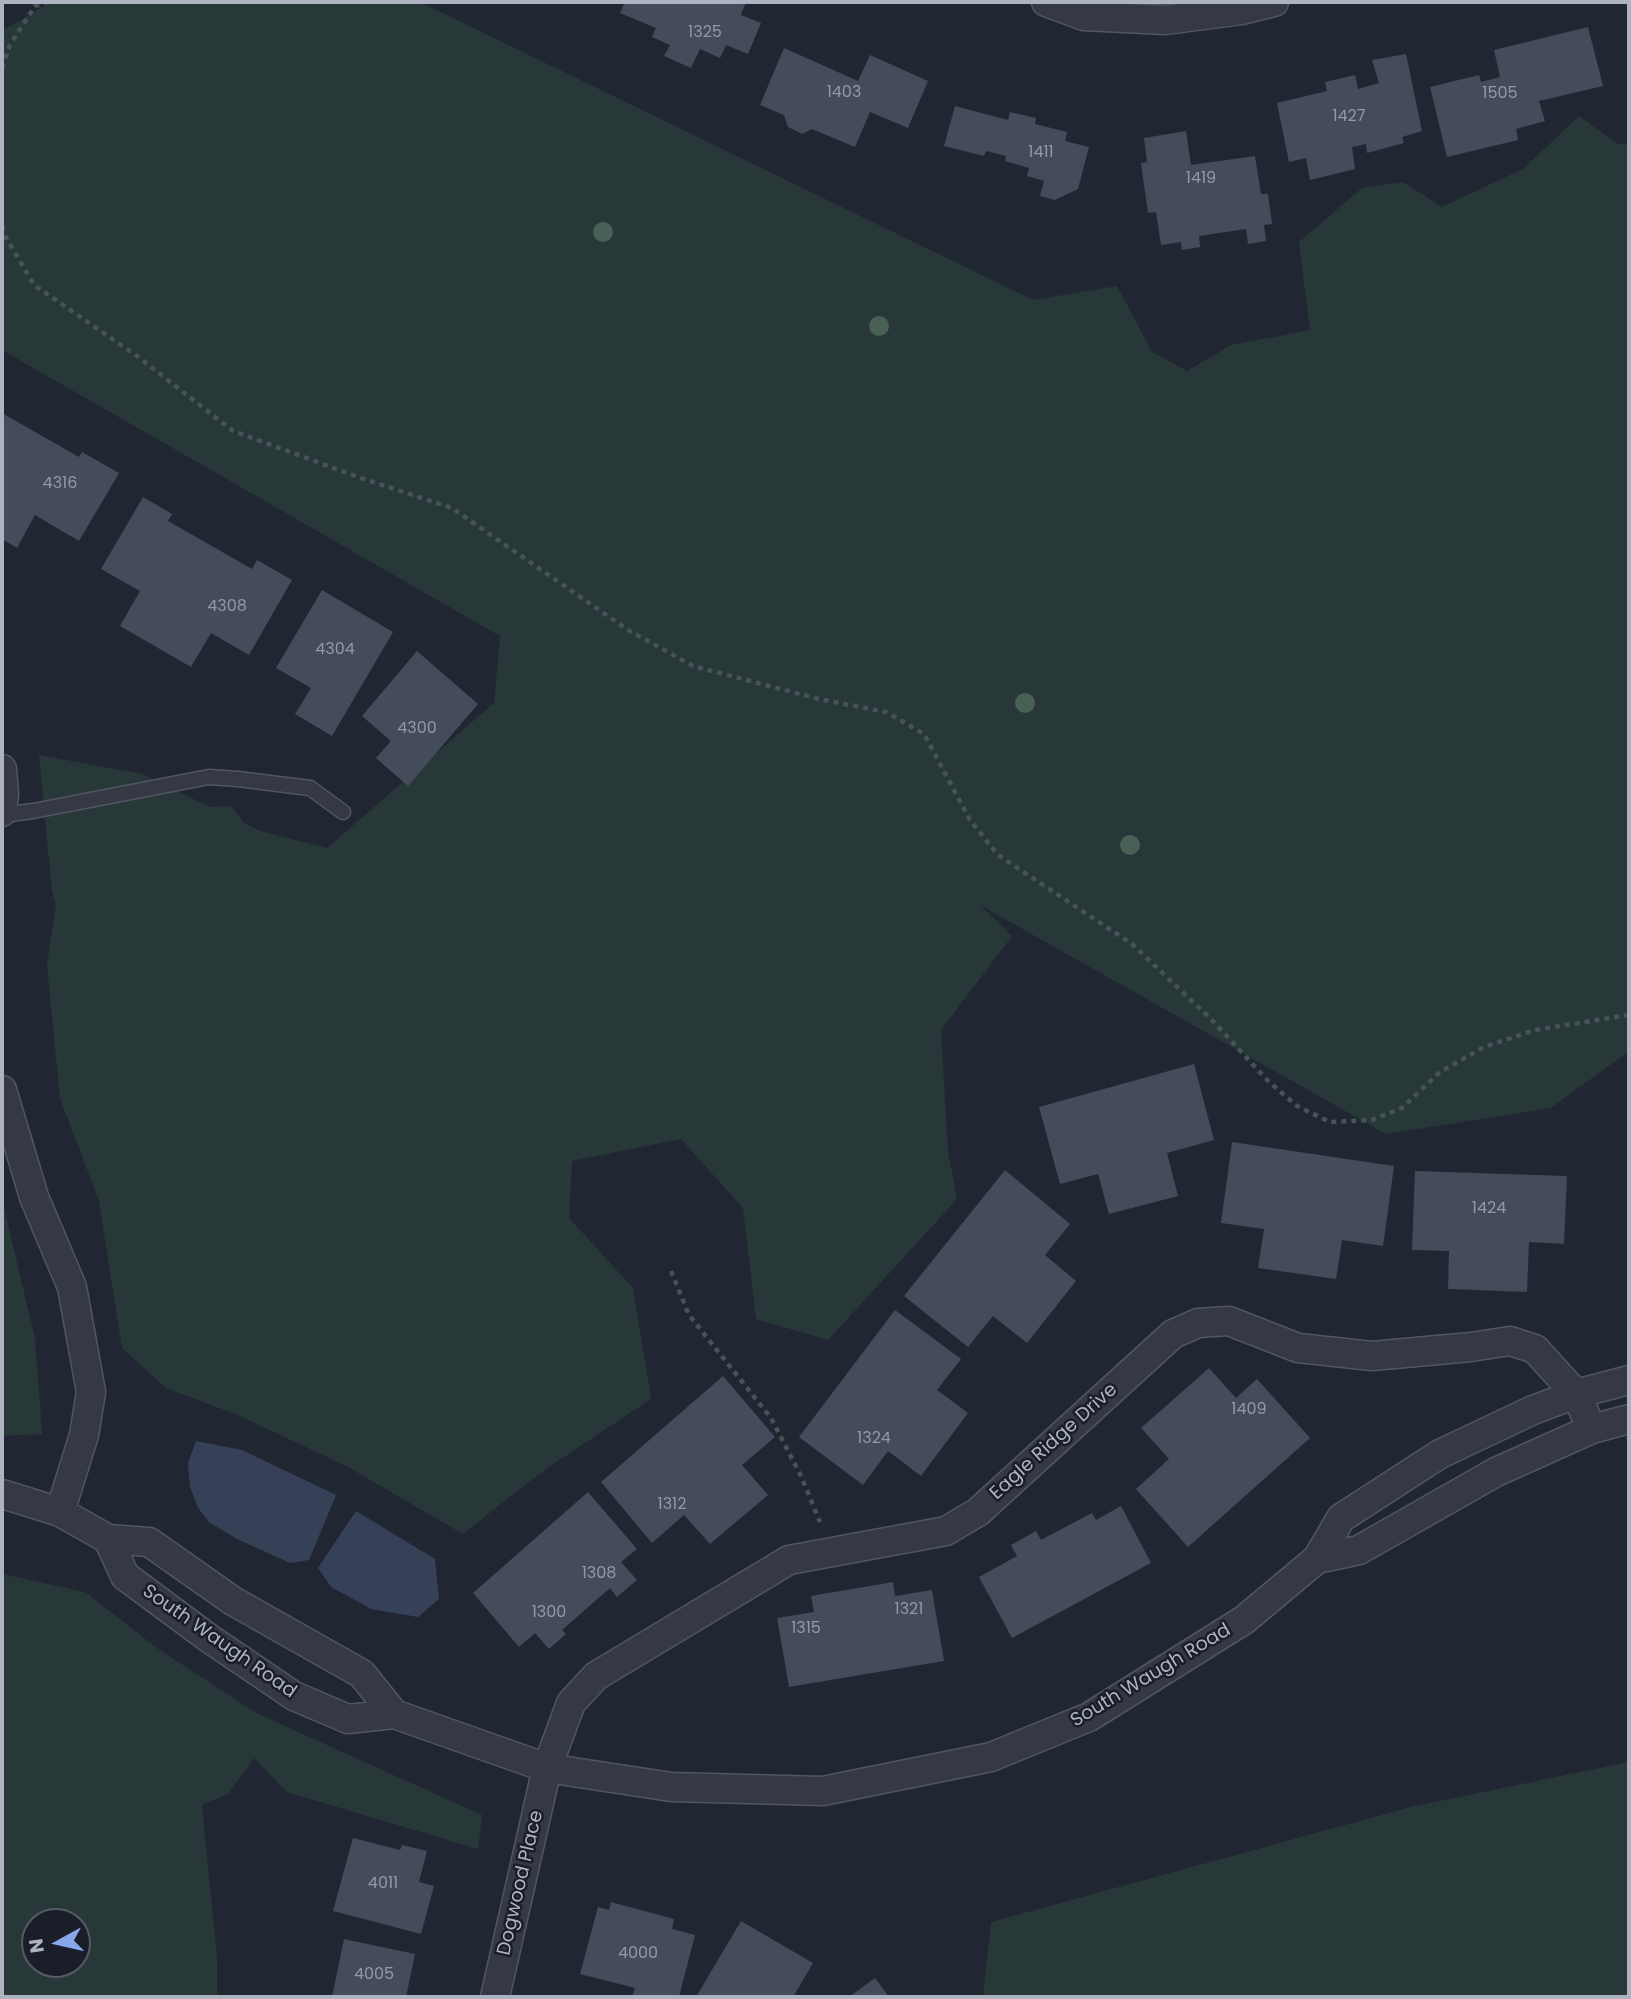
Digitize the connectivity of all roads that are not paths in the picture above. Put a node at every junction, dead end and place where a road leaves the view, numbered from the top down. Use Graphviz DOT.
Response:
graph roads {
  1 [pos="1046,2"];
  2 [pos="1274,2"];
  3 [pos="2,769"];
  4 [pos="343,812"];
  5 [pos="2,813"];
  6 [pos="2,1090"];
  7 [pos="1629,1380"];
  8 [pos="1576,1394"];
  9 [pos="1629,1419"];
  10 [pos="1592,1429"];
  11 [pos="2,1494"];
  12 [pos="60,1512"];
  13 [pos="108,1539"];
  14 [pos="1317,1559"];
  15 [pos="394,1714"];
  16 [pos="547,1768"];
  17 [pos="495,1997"];
  1 -- 2 [label="street"];
  3 -- 5 [label="street"];
  4 -- 5 [label="lane"];
  6 -- 12 [label="street"];
  7 -- 8 [label="street, South Waugh Road"];
  8 -- 10 [label="street, Eagle Ridge Drive"];
  8 -- 14 [label="street, South Waugh Road"];
  8 -- 16 [label="street, Eagle Ridge Drive"];
  9 -- 10 [label="street, South Waugh Road"];
  10 -- 14 [label="street, South Waugh Road"];
  11 -- 12 [label="street"];
  12 -- 13 [label="street"];
  13 -- 15 [label="street"];
  13 -- 15 [label="street, South Waugh Road"];
  14 -- 16 [label="street, South Waugh Road"];
  15 -- 16 [label="street, South Waugh Road"];
  16 -- 17 [label="street, Dogwood Place"];
}
